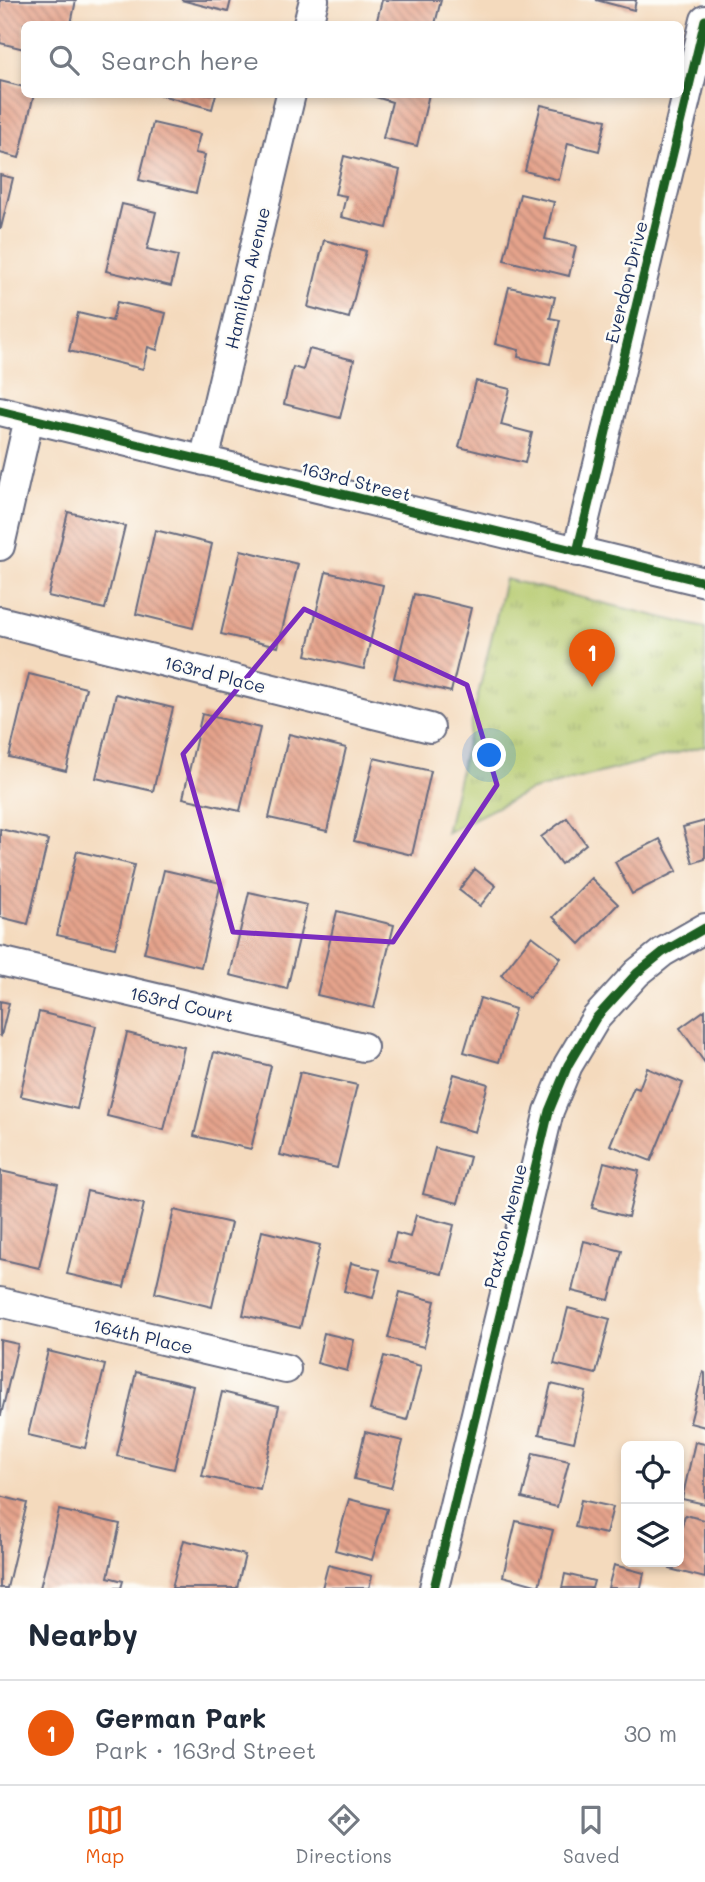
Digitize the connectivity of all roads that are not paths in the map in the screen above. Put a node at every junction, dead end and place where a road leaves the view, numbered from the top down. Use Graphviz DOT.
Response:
graph roads {
  1 [pos="313,0"];
  2 [pos="705,20"];
  3 [pos="309,21"];
  4 [pos="290,98"];
  5 [pos="0,411"];
  6 [pos="30,418"];
  7 [pos="204,461"];
  8 [pos="0,546"];
  9 [pos="577,552"];
  10 [pos="705,582"];
  11 [pos="0,621"];
  12 [pos="430,728"];
  13 [pos="705,928"];
  14 [pos="0,961"];
  15 [pos="363,1047"];
  16 [pos="0,1302"];
  17 [pos="286,1369"];
  18 [pos="434,1588"];
  1 -- 3 [label="street"];
  2 -- 9 [label="street, Everdon Drive"];
  4 -- 7 [label="street, Hamilton Avenue"];
  5 -- 6 [label="street, 163rd Street"];
  6 -- 7 [label="street, 163rd Street"];
  6 -- 8 [label="street"];
  7 -- 9 [label="street, 163rd Street"];
  9 -- 10 [label="street, 163rd Street"];
  11 -- 12 [label="street, 163rd Place"];
  13 -- 18 [label="street, Paxton Avenue"];
  14 -- 15 [label="street, 163rd Court"];
  16 -- 17 [label="street, 164th Place"];
}
